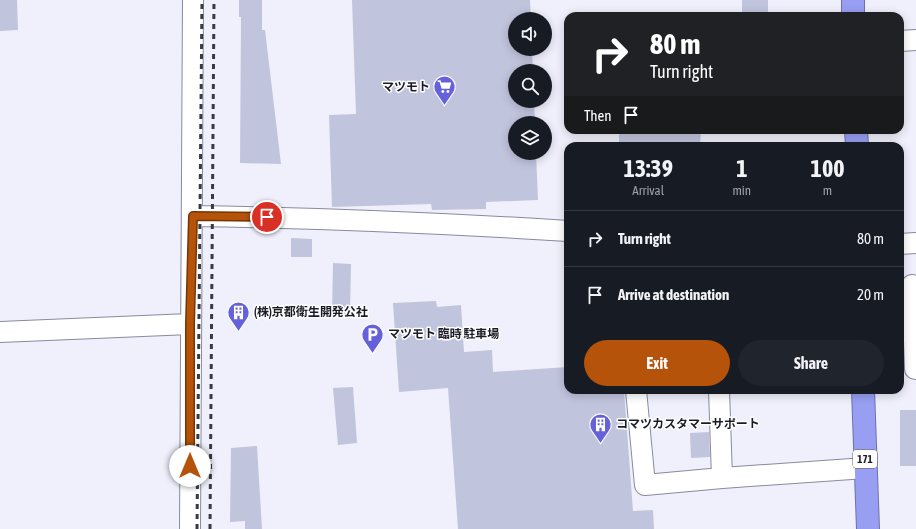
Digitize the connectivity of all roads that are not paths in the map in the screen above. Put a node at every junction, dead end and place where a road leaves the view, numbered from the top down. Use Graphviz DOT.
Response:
graph roads {
  1 [pos="193,0"];
  2 [pos="853,0"];
  3 [pos="853,12"];
  4 [pos="916,40"];
  5 [pos="904,41"];
  6 [pos="193,216"];
  7 [pos="564,231"];
  8 [pos="916,243"];
  9 [pos="904,244"];
  10 [pos="909,285"];
  11 [pos="190,324"];
  12 [pos="0,332"];
  13 [pos="910,369"];
  14 [pos="636,394"];
  15 [pos="719,394"];
  16 [pos="863,394"];
  17 [pos="866,468"];
  18 [pos="722,478"];
  19 [pos="190,529"];
  20 [pos="868,529"];
  1 -- 6 [label="street"];
  2 -- 3 [label="highway"];
  4 -- 5 [label="street"];
  6 -- 7 [label="street"];
  6 -- 11 [label="street"];
  8 -- 9 [label="street"];
  10 -- 13 [label="street"];
  11 -- 12 [label="street"];
  11 -- 19 [label="street"];
  14 -- 18 [label="street"];
  15 -- 18 [label="street"];
  16 -- 17 [label="highway, 171"];
  17 -- 18 [label="street"];
  17 -- 20 [label="highway, 171"];
}
